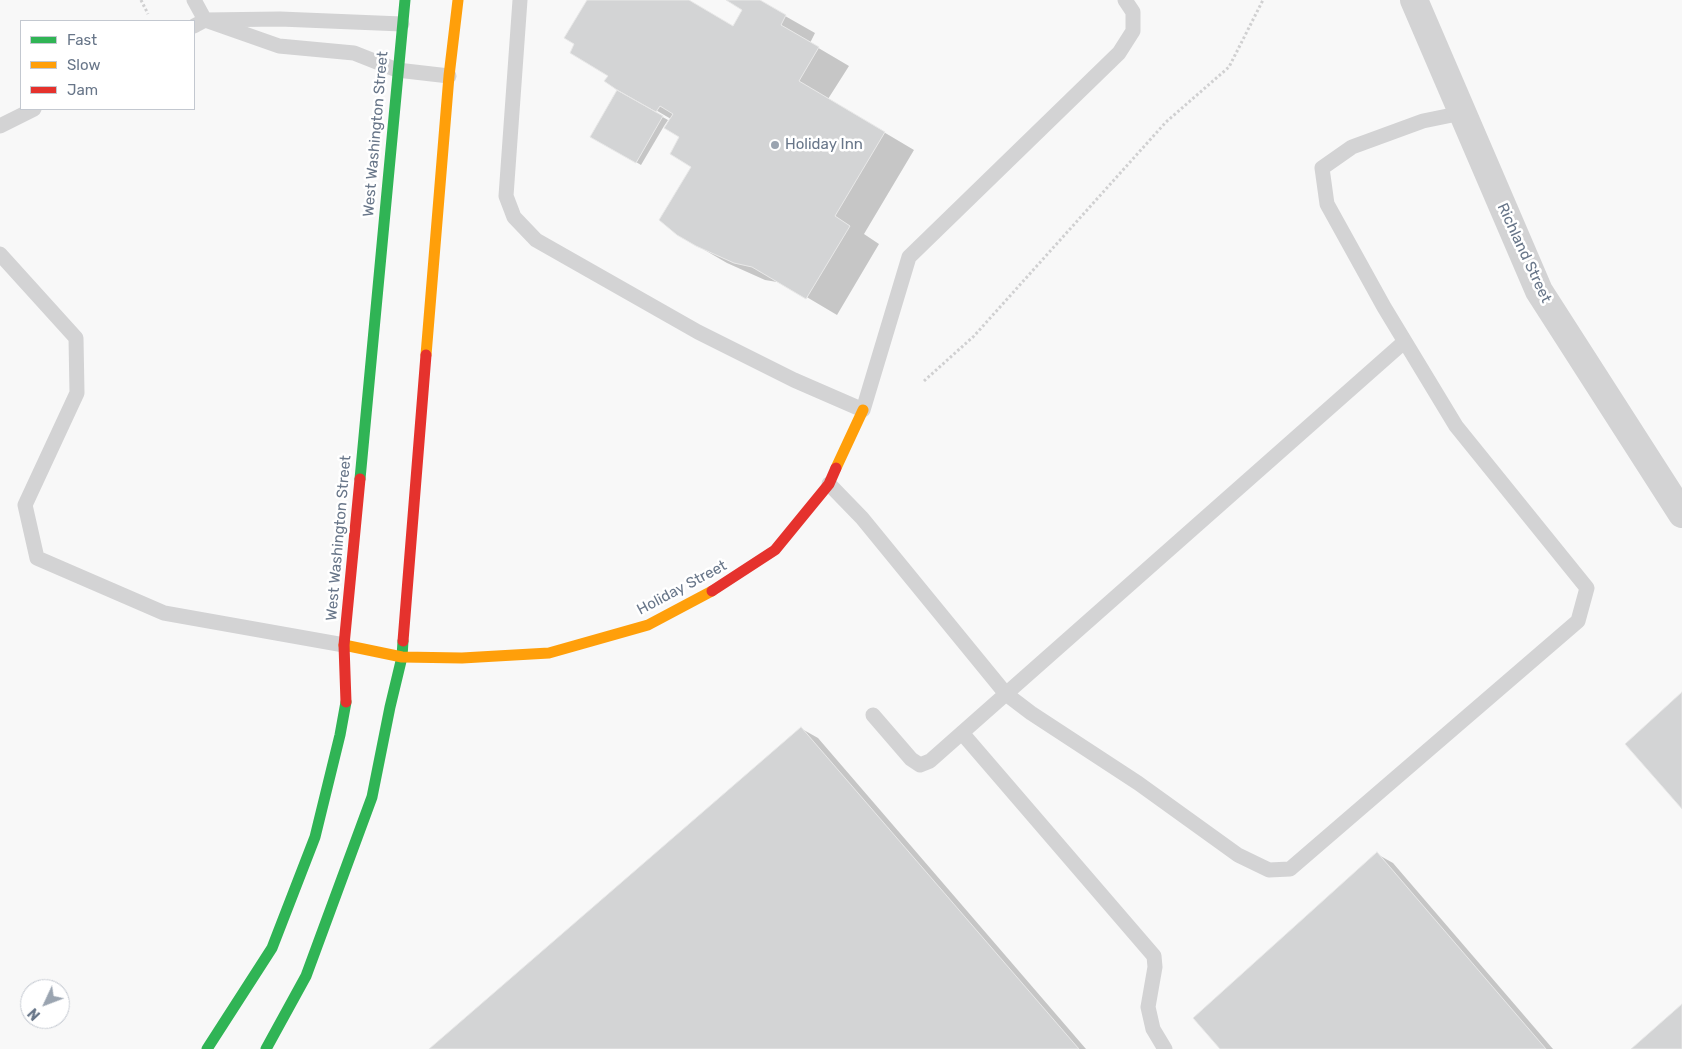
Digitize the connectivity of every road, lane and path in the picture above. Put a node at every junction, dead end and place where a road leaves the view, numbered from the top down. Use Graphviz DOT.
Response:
graph roads {
  1 [pos="141,0"];
  2 [pos="194,0"];
  3 [pos="405,0"];
  4 [pos="458,0"];
  5 [pos="520,0"];
  6 [pos="1125,0"];
  7 [pos="1263,0"];
  8 [pos="1414,0"];
  9 [pos="148,14"];
  10 [pos="199,23"];
  11 [pos="402,24"];
  12 [pos="397,70"];
  13 [pos="448,76"];
  14 [pos="32,110"];
  15 [pos="1462,114"];
  16 [pos="0,126"];
  17 [pos="0,254"];
  18 [pos="1404,342"];
  19 [pos="924,381"];
  20 [pos="863,410"];
  21 [pos="829,484"];
  22 [pos="1682,514"];
  23 [pos="344,645"];
  24 [pos="402,657"];
  25 [pos="1006,694"];
  26 [pos="873,715"];
  27 [pos="962,733"];
  28 [pos="207,1049"];
  29 [pos="266,1049"];
  30 [pos="1165,1049"];
  1 -- 9 [label="path"];
  2 -- 10 [label="lane"];
  3 -- 11 [label="main road, West Washington Street"];
  4 -- 13 [label="main road"];
  5 -- 20 [label="lane"];
  6 -- 20 [label="lane"];
  7 -- 19 [label="path"];
  8 -- 15 [label="street, Richland Street"];
  10 -- 11 [label="lane"];
  10 -- 12 [label="lane"];
  11 -- 12 [label="main road, West Washington Street"];
  12 -- 13 [label="lane"];
  12 -- 23 [label="main road, West Washington Street"];
  13 -- 24 [label="main road"];
  14 -- 16 [label="lane"];
  15 -- 18 [label="lane"];
  15 -- 22 [label="street, Richland Street"];
  17 -- 23 [label="lane"];
  18 -- 25 [label="lane"];
  18 -- 25 [label="lane"];
  20 -- 21 [label="main road, Holiday Street"];
  21 -- 24 [label="main road, Holiday Street"];
  21 -- 25 [label="lane"];
  23 -- 24 [label="main road, Holiday Street"];
  23 -- 28 [label="main road, West Washington Street"];
  24 -- 29 [label="main road"];
  25 -- 27 [label="lane"];
  26 -- 27 [label="lane"];
  27 -- 30 [label="lane"];
}
